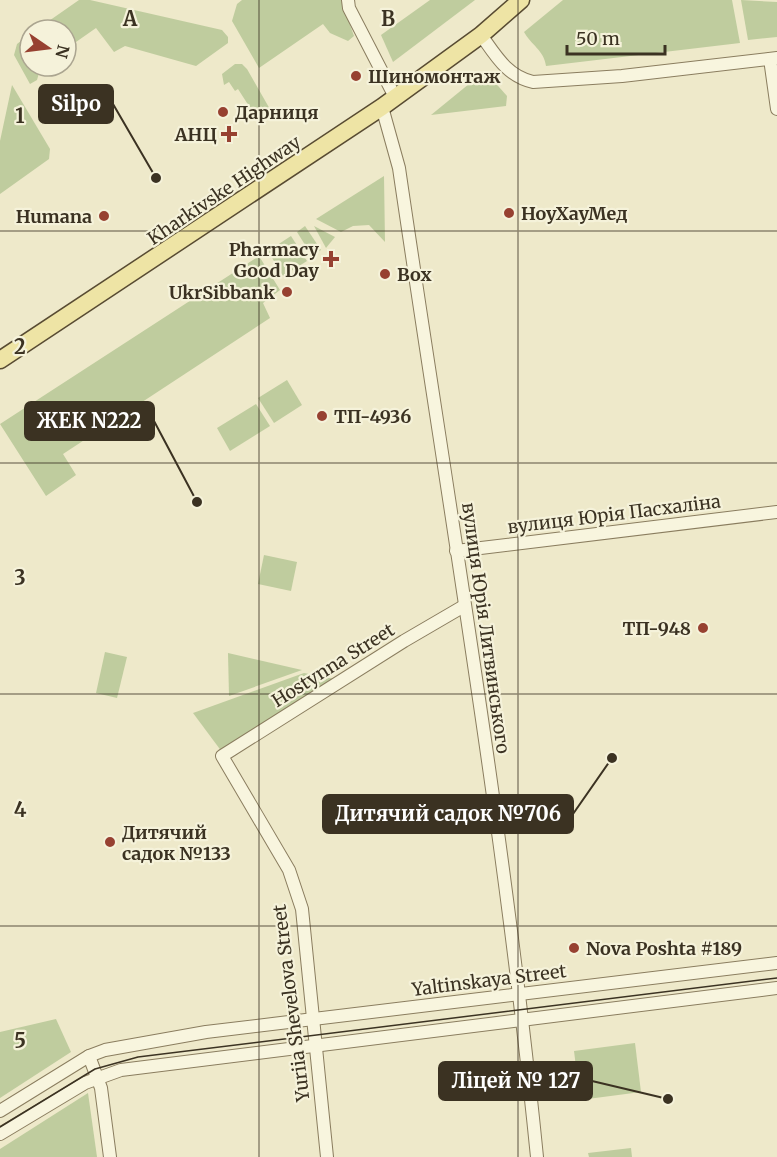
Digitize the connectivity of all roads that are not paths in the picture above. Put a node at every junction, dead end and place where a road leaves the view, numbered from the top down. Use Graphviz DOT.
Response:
graph roads {
  1 [pos="348,0"];
  2 [pos="521,0"];
  3 [pos="481,35"];
  4 [pos="774,59"];
  5 [pos="389,102"];
  6 [pos="777,109"];
  7 [pos="0,360"];
  8 [pos="777,512"];
  9 [pos="456,551"];
  10 [pos="464,606"];
  11 [pos="222,756"];
  12 [pos="777,963"];
  13 [pos="777,988"];
  14 [pos="520,995"];
  15 [pos="312,1020"];
  16 [pos="523,1020"];
  17 [pos="315,1045"];
  18 [pos="89,1056"];
  19 [pos="98,1077"];
  20 [pos="0,1111"];
  21 [pos="0,1134"];
  22 [pos="110,1157"];
  23 [pos="327,1157"];
  24 [pos="537,1157"];
  1 -- 5 [label="street, вулиця Юрія Литвинського"];
  2 -- 3 [label="main road, Kharkivske Highway"];
  3 -- 4 [label="street"];
  3 -- 5 [label="main road, Kharkivske Highway"];
  4 -- 6 [label="street"];
  5 -- 7 [label="main road, Kharkivske Highway"];
  5 -- 9 [label="street, вулиця Юрія Литвинського"];
  8 -- 9 [label="street, вулиця Юрія Пасхаліна"];
  9 -- 10 [label="street, вулиця Юрія Литвинського"];
  10 -- 11 [label="street, Hostynna Street"];
  10 -- 14 [label="street, вулиця Юрія Литвинського"];
  11 -- 15 [label="street, Yuriia Shevelova Street"];
  12 -- 14 [label="street, Yaltinskaya Street"];
  13 -- 16 [label="street"];
  14 -- 15 [label="street, Yaltinskaya Street"];
  14 -- 16 [label="street, вулиця Юрія Литвинського"];
  15 -- 17 [label="street, Yuriia Shevelova Street"];
  15 -- 18 [label="street, Yaltinskaya Street"];
  16 -- 17 [label="street"];
  16 -- 24 [label="street, вулиця Юрія Литвинського"];
  17 -- 19 [label="street"];
  17 -- 23 [label="street, Yuriia Shevelova Street"];
  18 -- 19 [label="street"];
  18 -- 20 [label="street, Yaltinskaya Street"];
  19 -- 21 [label="street"];
  19 -- 22 [label="street"];
}
